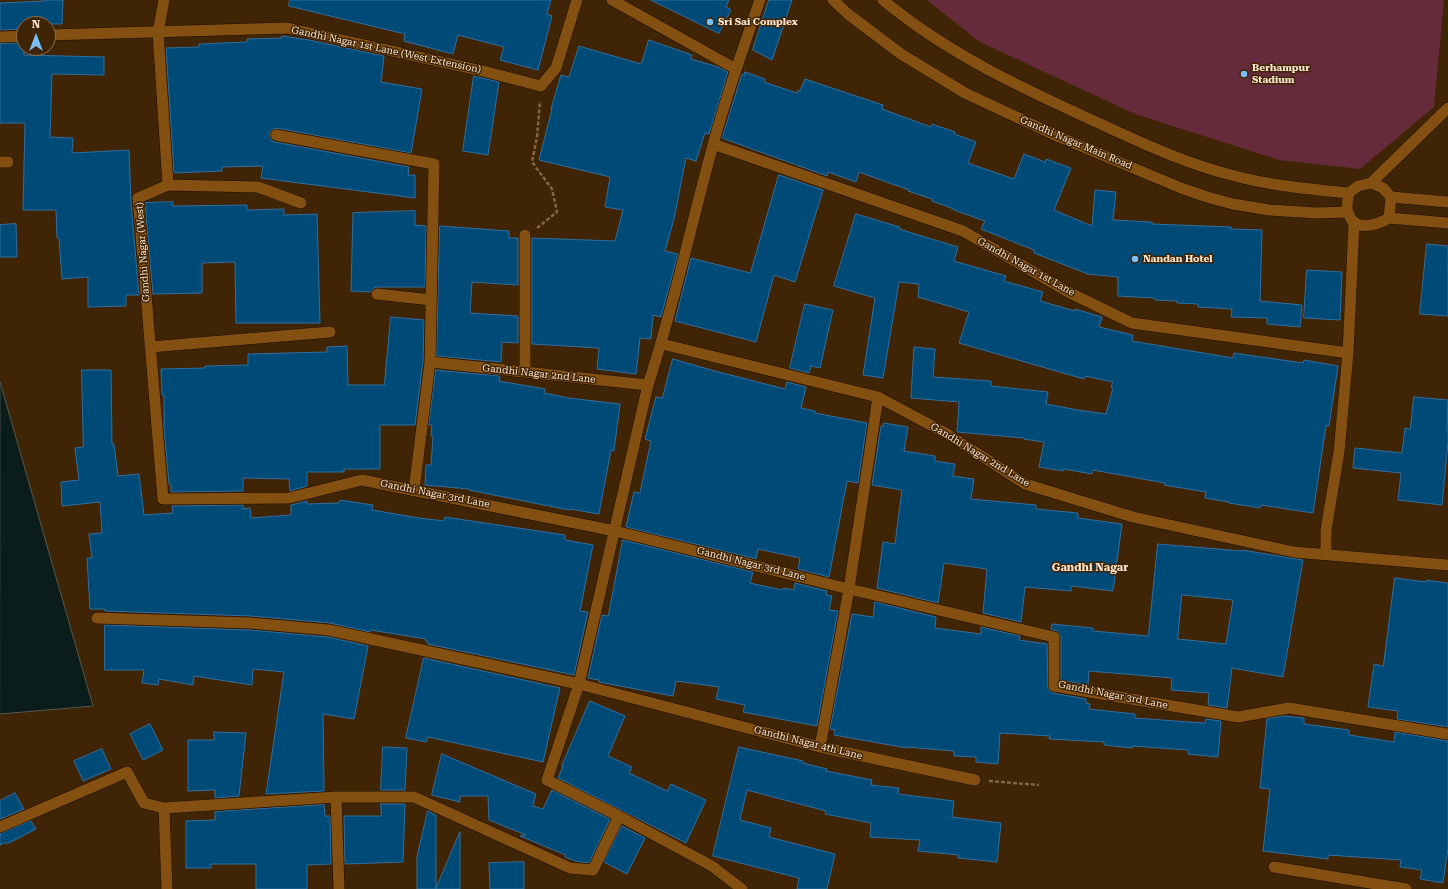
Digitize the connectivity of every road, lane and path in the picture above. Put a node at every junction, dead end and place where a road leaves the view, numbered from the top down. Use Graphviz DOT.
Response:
graph roads {
  1 [pos="164,0"];
  2 [pos="577,0"];
  3 [pos="612,0"];
  4 [pos="760,0"];
  5 [pos="833,0"];
  6 [pos="883,0"];
  7 [pos="158,32"];
  8 [pos="56,35"];
  9 [pos="16,36"];
  10 [pos="0,37"];
  11 [pos="736,69"];
  12 [pos="540,86"];
  13 [pos="1448,108"];
  14 [pos="276,135"];
  15 [pos="713,144"];
  16 [pos="1372,183"];
  17 [pos="168,185"];
  18 [pos="1348,193"];
  19 [pos="1391,197"];
  20 [pos="1448,202"];
  21 [pos="301,203"];
  22 [pos="1347,212"];
  23 [pos="1389,218"];
  24 [pos="1354,223"];
  25 [pos="1448,223"];
  26 [pos="525,235"];
  27 [pos="377,294"];
  28 [pos="431,300"];
  29 [pos="330,332"];
  30 [pos="662,344"];
  31 [pos="150,347"];
  32 [pos="1348,353"];
  33 [pos="430,362"];
  34 [pos="525,372"];
  35 [pos="648,385"];
  36 [pos="878,397"];
  37 [pos="414,490"];
  38 [pos="163,499"];
  39 [pos="615,531"];
  40 [pos="1326,554"];
  41 [pos="1448,565"];
  42 [pos="849,589"];
  43 [pos="97,618"];
  44 [pos="579,684"];
  45 [pos="1448,734"];
  46 [pos="820,747"];
  47 [pos="975,780"];
  48 [pos="1039,785"];
  49 [pos="336,797"];
  50 [pos="164,808"];
  51 [pos="619,816"];
  52 [pos="0,826"];
  53 [pos="1274,867"];
  54 [pos="167,889"];
  55 [pos="339,889"];
  56 [pos="742,889"];
  57 [pos="1406,889"];
  1 -- 7 [label="street"];
  2 -- 12 [label="street"];
  3 -- 11 [label="street"];
  4 -- 11 [label="street"];
  5 -- 22 [label="street, Gandhi Nagar Main Road"];
  6 -- 18 [label="street"];
  7 -- 8 [label="street, Gandhi Nagar 1st Lane (West Extension)"];
  7 -- 12 [label="street, Gandhi Nagar 1st Lane (West Extension)"];
  7 -- 17 [label="street"];
  9 -- 10 [label="street"];
  11 -- 15 [label="street"];
  12 -- 26 [label="path"];
  13 -- 16 [label="street"];
  14 -- 28 [label="street"];
  15 -- 30 [label="street"];
  15 -- 32 [label="street, Gandhi Nagar 1st Lane"];
  16 -- 18 [label="street"];
  16 -- 19 [label="street"];
  17 -- 21 [label="street"];
  17 -- 31 [label="street, Gandhi Nagar (West)"];
  18 -- 22 [label="street"];
  19 -- 20 [label="street"];
  19 -- 23 [label="street"];
  22 -- 24 [label="street"];
  23 -- 24 [label="street"];
  23 -- 25 [label="street"];
  24 -- 32 [label="street"];
  26 -- 34 [label="street"];
  27 -- 28 [label="street"];
  28 -- 33 [label="street"];
  29 -- 31 [label="street"];
  30 -- 35 [label="street"];
  30 -- 36 [label="street, Gandhi Nagar 2nd Lane"];
  31 -- 38 [label="street, Gandhi Nagar (West)"];
  32 -- 40 [label="street"];
  33 -- 34 [label="street, Gandhi Nagar 2nd Lane"];
  33 -- 37 [label="street"];
  34 -- 35 [label="street, Gandhi Nagar 2nd Lane"];
  35 -- 39 [label="street"];
  36 -- 40 [label="street, Gandhi Nagar 2nd Lane"];
  36 -- 42 [label="street"];
  37 -- 38 [label="street, Gandhi Nagar 3rd Lane"];
  37 -- 39 [label="street, Gandhi Nagar 3rd Lane"];
  39 -- 42 [label="street, Gandhi Nagar 3rd Lane"];
  39 -- 44 [label="street"];
  40 -- 41 [label="street, Gandhi Nagar 2nd Lane"];
  42 -- 45 [label="street, Gandhi Nagar 3rd Lane"];
  42 -- 46 [label="street"];
  43 -- 44 [label="street, Gandhi Nagar 4th Lane"];
  44 -- 46 [label="street, Gandhi Nagar 4th Lane"];
  44 -- 51 [label="street"];
  46 -- 47 [label="street, Gandhi Nagar 4th Lane"];
  47 -- 48 [label="path"];
  49 -- 50 [label="street"];
  49 -- 51 [label="street"];
  49 -- 55 [label="street"];
  50 -- 52 [label="street"];
  50 -- 54 [label="street"];
  51 -- 56 [label="street"];
  53 -- 57 [label="street"];
}
